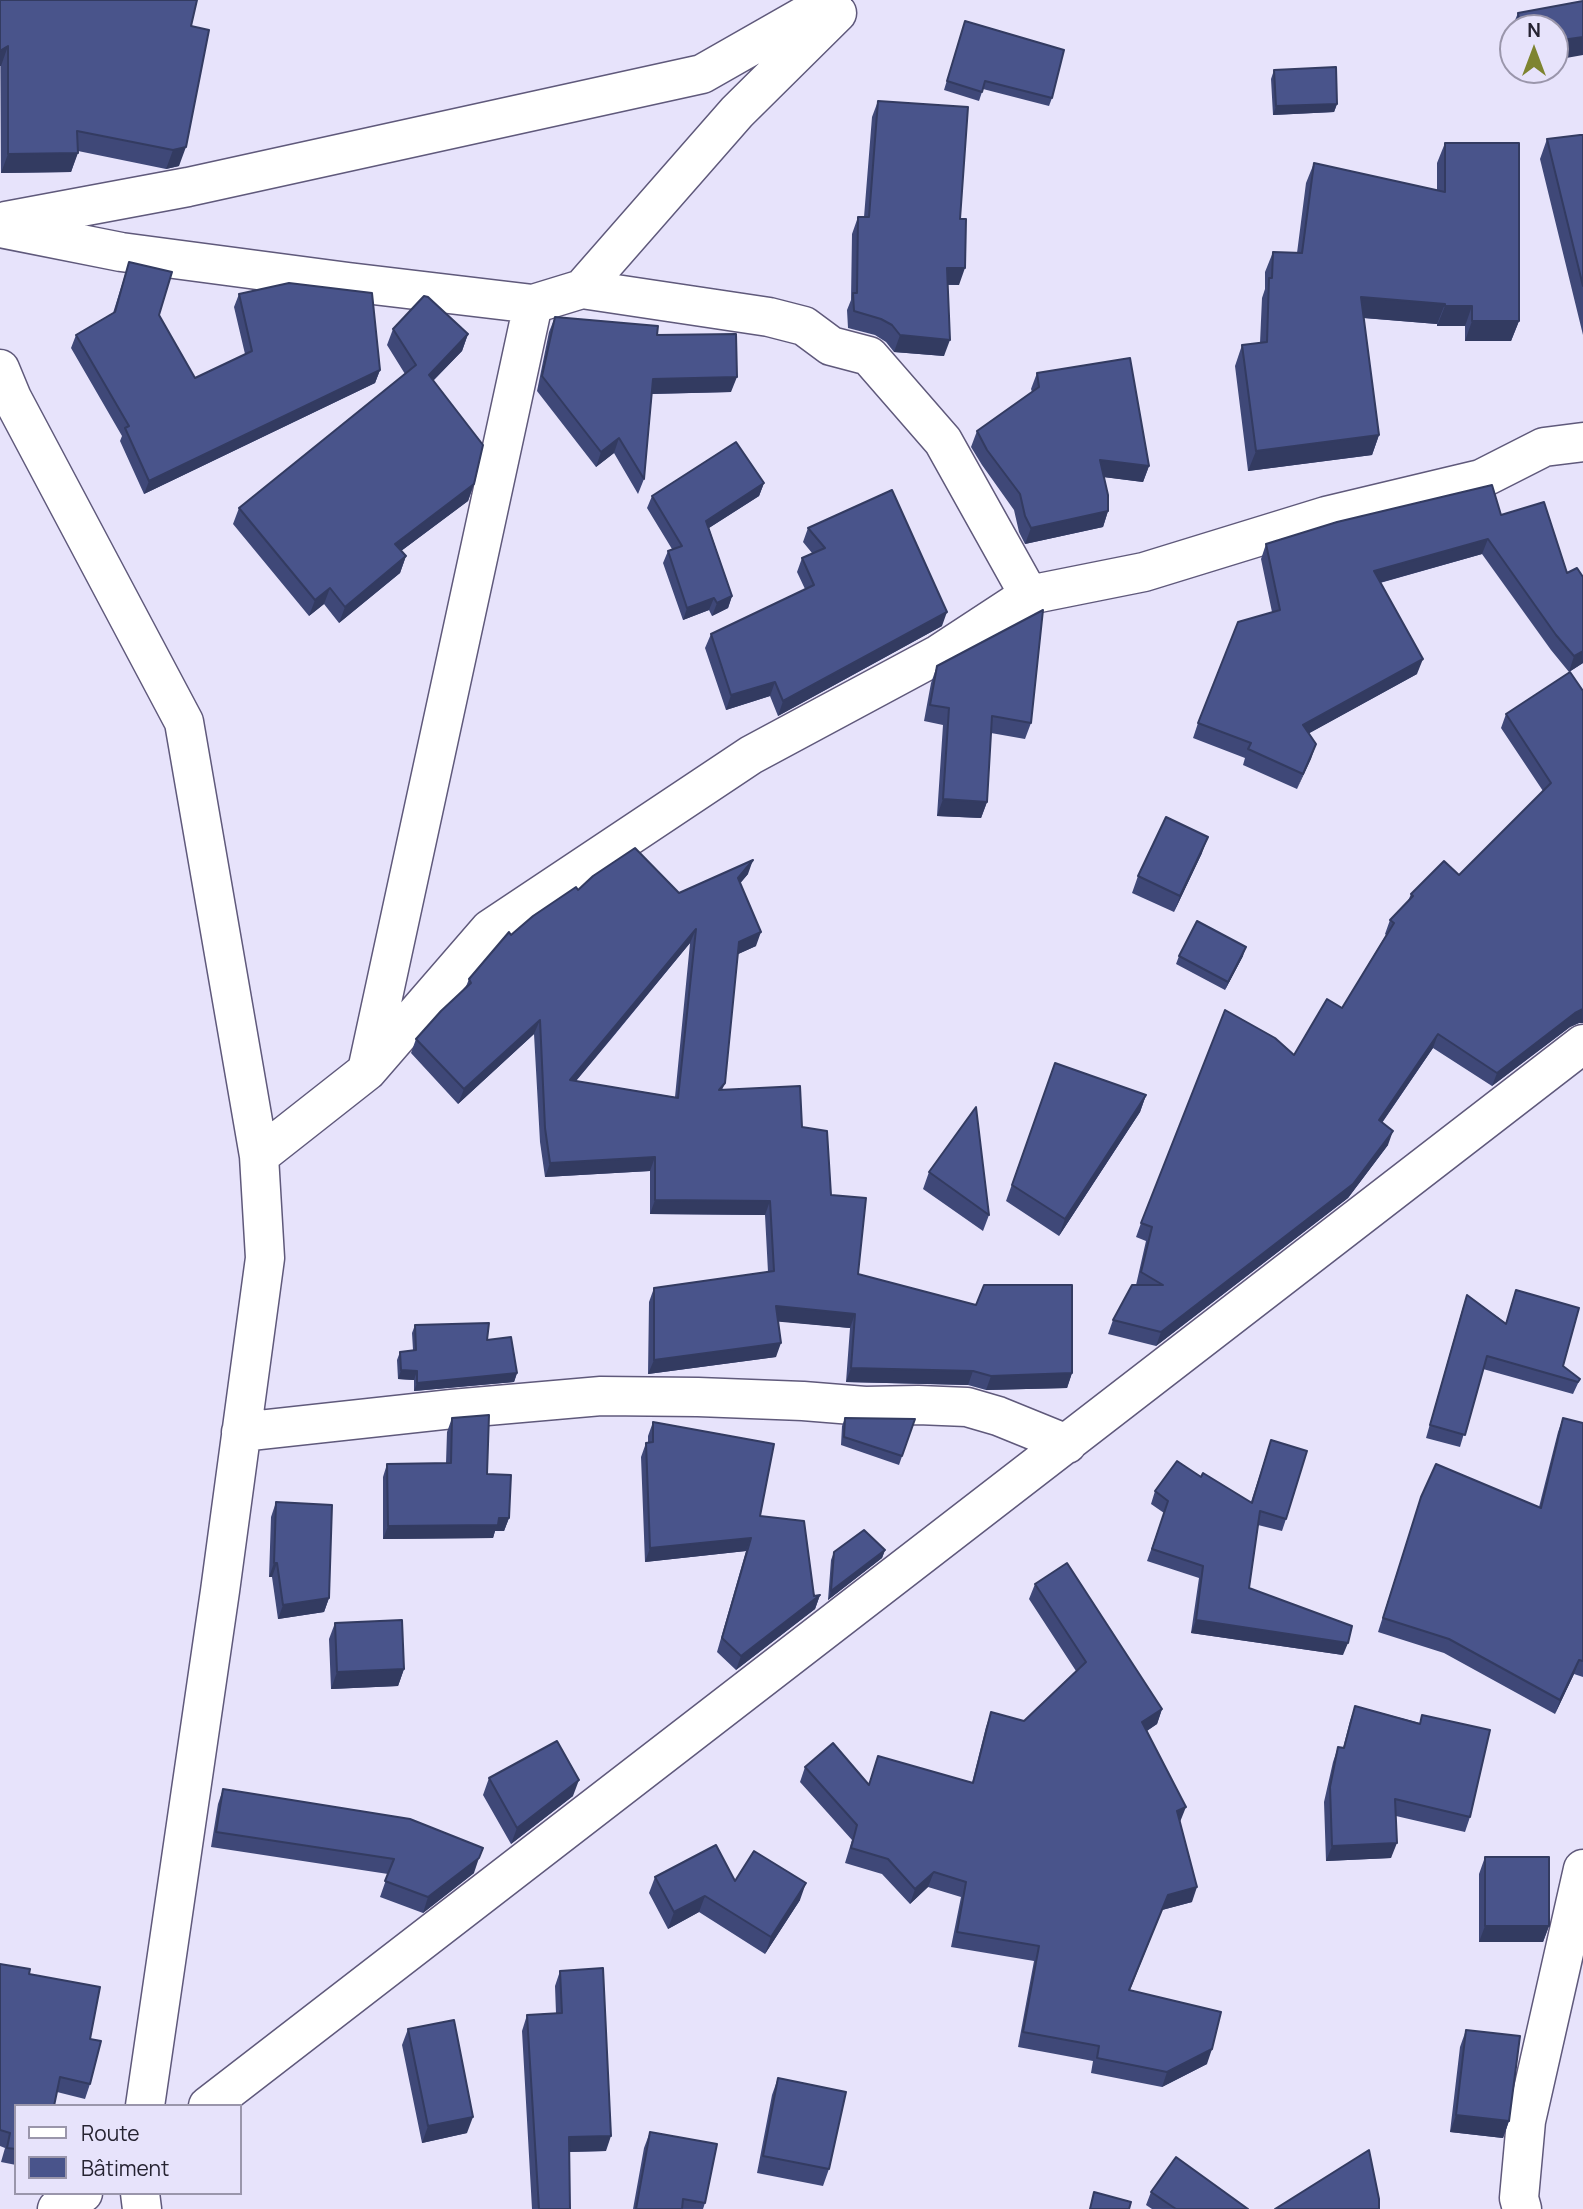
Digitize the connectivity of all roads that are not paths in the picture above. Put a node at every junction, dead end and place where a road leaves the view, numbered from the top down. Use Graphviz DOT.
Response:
graph roads {
  1 [pos="832,0"];
  2 [pos="851,0"];
  3 [pos="0,225"];
  4 [pos="582,289"];
  5 [pos="533,304"];
  6 [pos="4,391"];
  7 [pos="1583,442"];
  8 [pos="1029,595"];
  9 [pos="1583,1044"];
  10 [pos="367,1071"];
  11 [pos="259,1156"];
  12 [pos="241,1432"];
  13 [pos="1067,1444"];
  14 [pos="1583,1869"];
  15 [pos="145,2104"];
  16 [pos="211,2104"];
  17 [pos="80,2195"];
  18 [pos="57,2209"];
  19 [pos="1522,2209"];
  1 -- 3 [label="street"];
  2 -- 4 [label="street"];
  3 -- 5 [label="street"];
  4 -- 5 [label="street"];
  4 -- 8 [label="street"];
  5 -- 10 [label="street"];
  6 -- 11 [label="street"];
  7 -- 8 [label="street"];
  8 -- 10 [label="street"];
  9 -- 13 [label="street"];
  10 -- 11 [label="street"];
  11 -- 12 [label="street"];
  12 -- 13 [label="street"];
  12 -- 15 [label="street"];
  13 -- 16 [label="street"];
  14 -- 19 [label="street"];
  17 -- 18 [label="street"];
}
